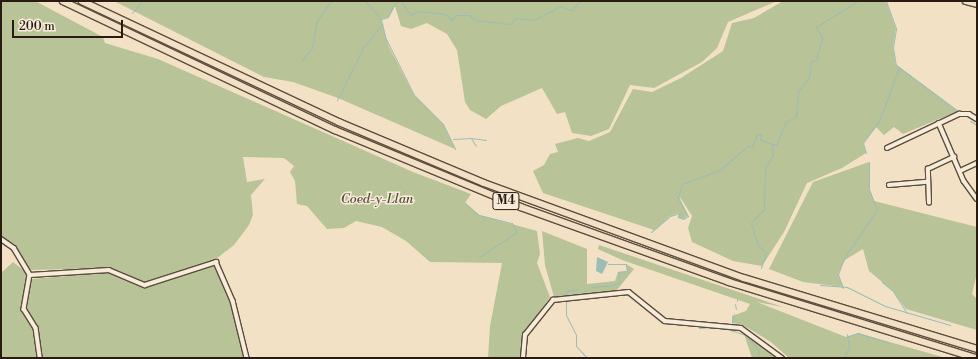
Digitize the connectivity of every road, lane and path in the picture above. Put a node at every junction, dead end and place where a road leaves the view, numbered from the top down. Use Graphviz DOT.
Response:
graph roads {
  1 [pos="63,1"];
  2 [pos="82,1"];
  3 [pos="965,1"];
  4 [pos="977,4"];
  5 [pos="977,119"];
  6 [pos="939,123"];
  7 [pos="887,148"];
  8 [pos="954,157"];
  9 [pos="977,163"];
  10 [pos="960,171"];
  11 [pos="928,182"];
  12 [pos="889,185"];
  13 [pos="977,199"];
  14 [pos="929,203"];
  15 [pos="1,239"];
  16 [pos="30,275"];
  17 [pos="974,348"];
  18 [pos="40,358"];
  19 [pos="247,358"];
  20 [pos="523,358"];
  21 [pos="782,358"];
  22 [pos="976,358"];
  1 -- 22 [label="highway, M4"];
  2 -- 17 [label="highway, M4"];
  3 -- 4 [label="main road"];
  5 -- 6 [label="street"];
  6 -- 7 [label="street"];
  6 -- 8 [label="street"];
  8 -- 10 [label="street"];
  8 -- 11 [label="street"];
  9 -- 10 [label="street"];
  10 -- 13 [label="street"];
  11 -- 12 [label="street"];
  11 -- 14 [label="street"];
  15 -- 16 [label="street"];
  16 -- 18 [label="street"];
  16 -- 19 [label="street"];
  20 -- 21 [label="street"];
}
